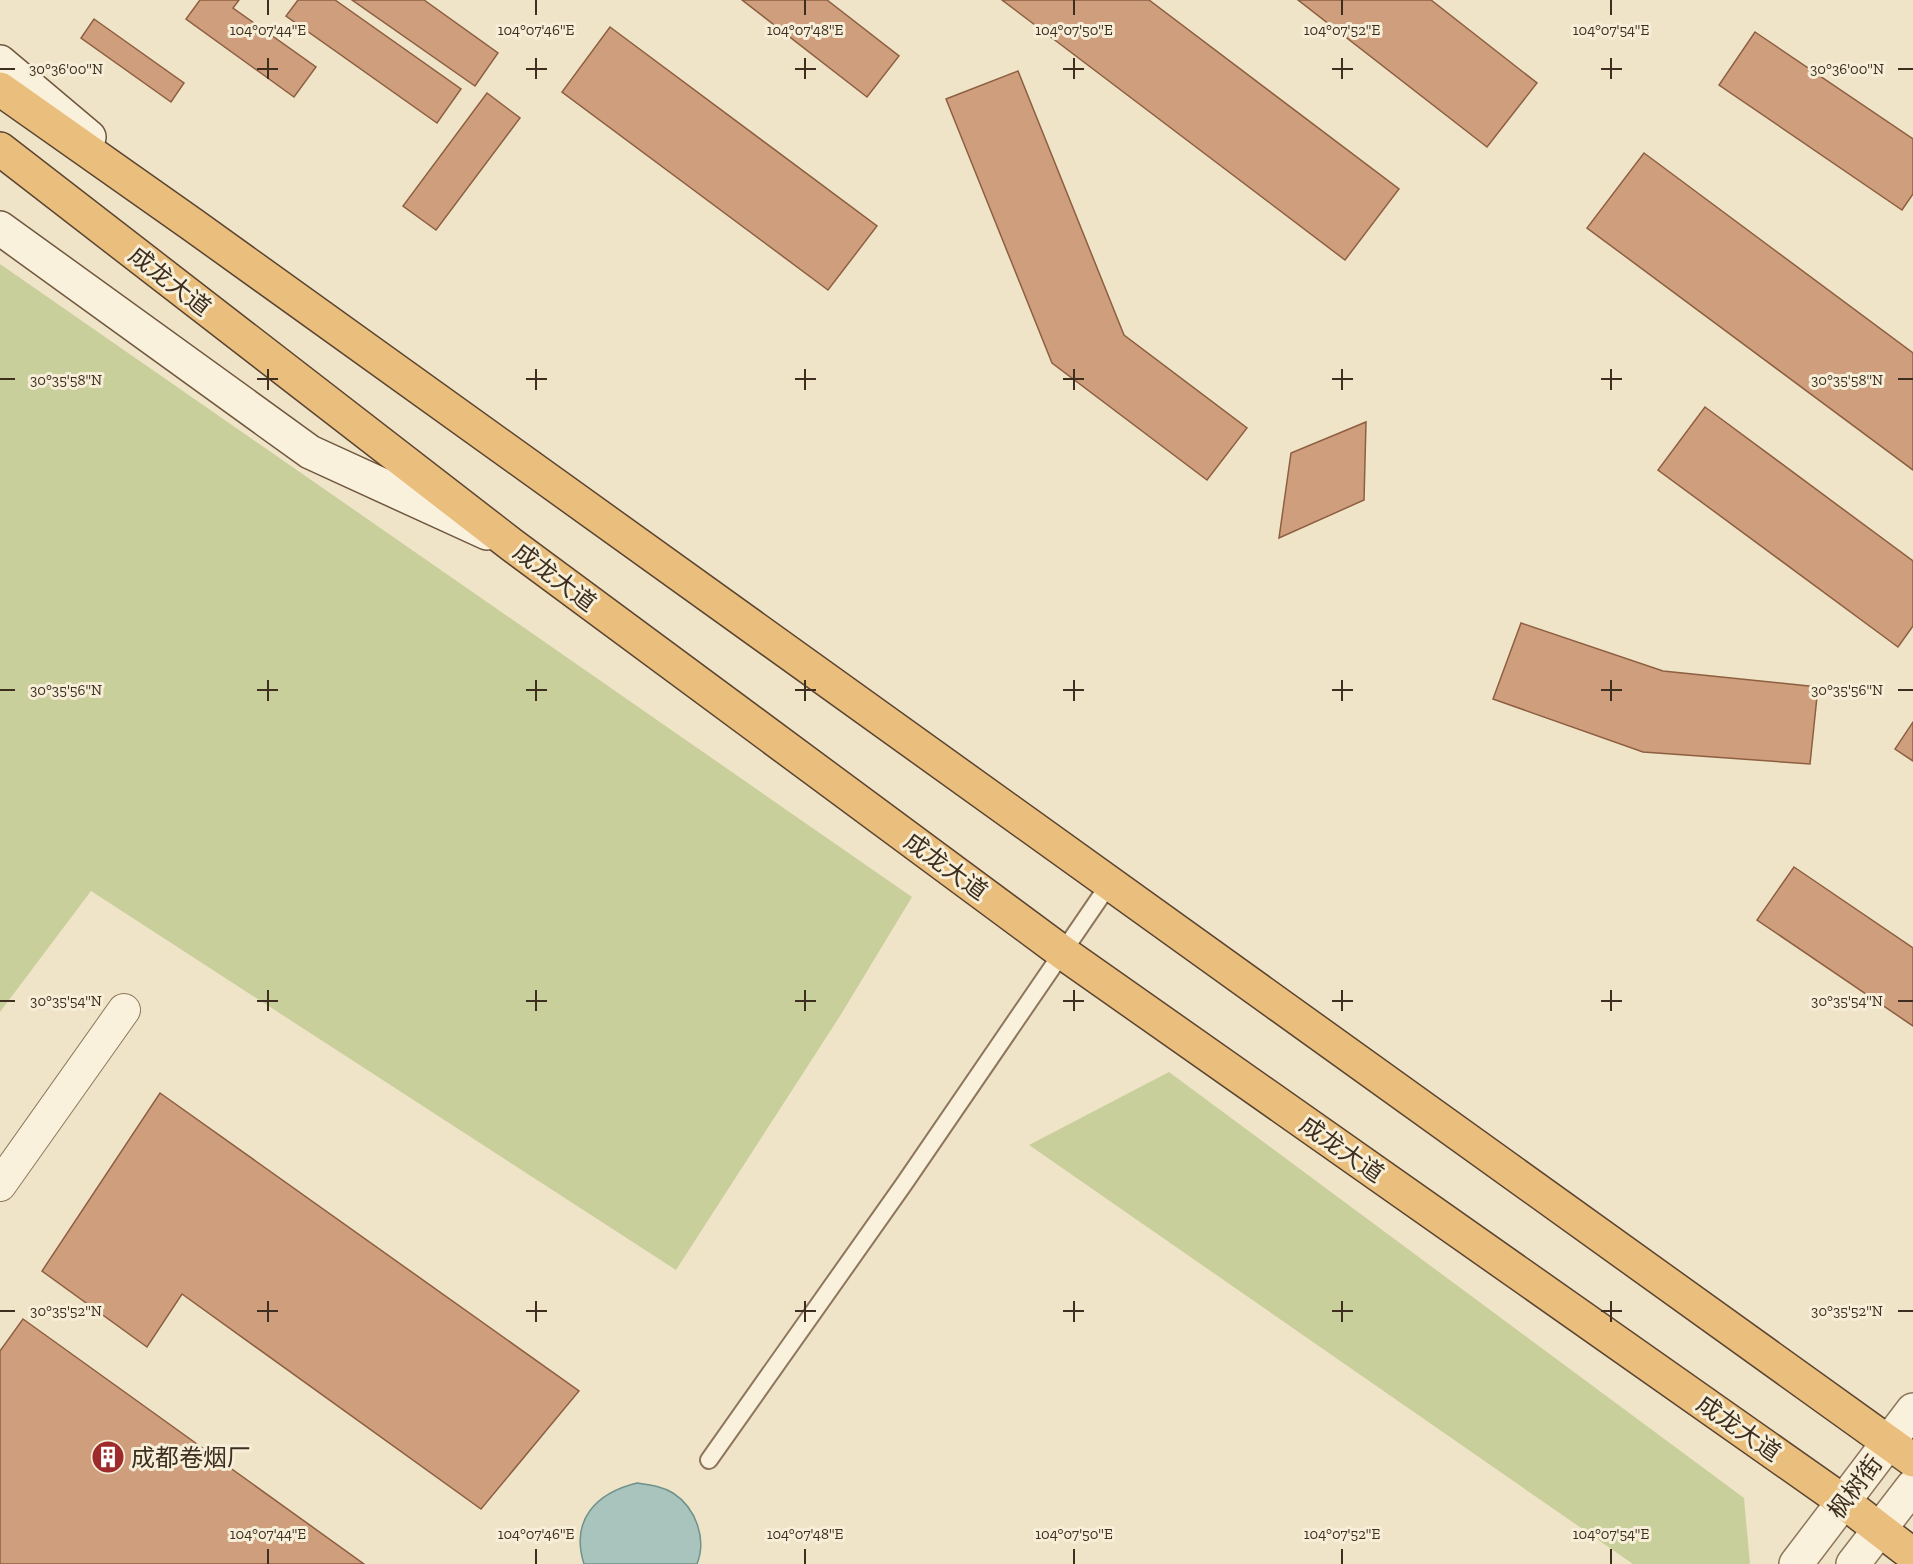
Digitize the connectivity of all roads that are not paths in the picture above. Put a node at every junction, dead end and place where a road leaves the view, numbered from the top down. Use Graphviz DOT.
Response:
graph roads {
  1 [pos="0,62"];
  2 [pos="0,90"];
  3 [pos="0,149"];
  4 [pos="193,225"];
  5 [pos="0,228"];
  6 [pos="512,545"];
  7 [pos="1110,883"];
  8 [pos="1062,952"];
  9 [pos="124,1010"];
  10 [pos="0,1185"];
  11 [pos="1913,1410"];
  12 [pos="1901,1451"];
  13 [pos="709,1460"];
  14 [pos="1913,1486"];
  15 [pos="1844,1502"];
  16 [pos="1879,1530"];
  17 [pos="1913,1555"];
  18 [pos="1796,1564"];
  19 [pos="1853,1564"];
  1 -- 4 [label="main road"];
  2 -- 4 [label="highway"];
  3 -- 6 [label="highway, 成龙大道"];
  4 -- 7 [label="highway"];
  5 -- 6 [label="main road"];
  6 -- 8 [label="highway, 成龙大道"];
  7 -- 8 [label="lane"];
  7 -- 12 [label="highway"];
  8 -- 13 [label="lane"];
  8 -- 15 [label="highway, 成龙大道"];
  9 -- 10 [label="street"];
  11 -- 12 [label="main road, 枫树街"];
  12 -- 15 [label="main road, 枫树街"];
  14 -- 16 [label="main road, 枫树街"];
  15 -- 16 [label="highway, 成龙大道"];
  15 -- 18 [label="main road, 枫树街"];
  16 -- 17 [label="highway, 成龙大道"];
  16 -- 19 [label="main road, 枫树街"];
}
